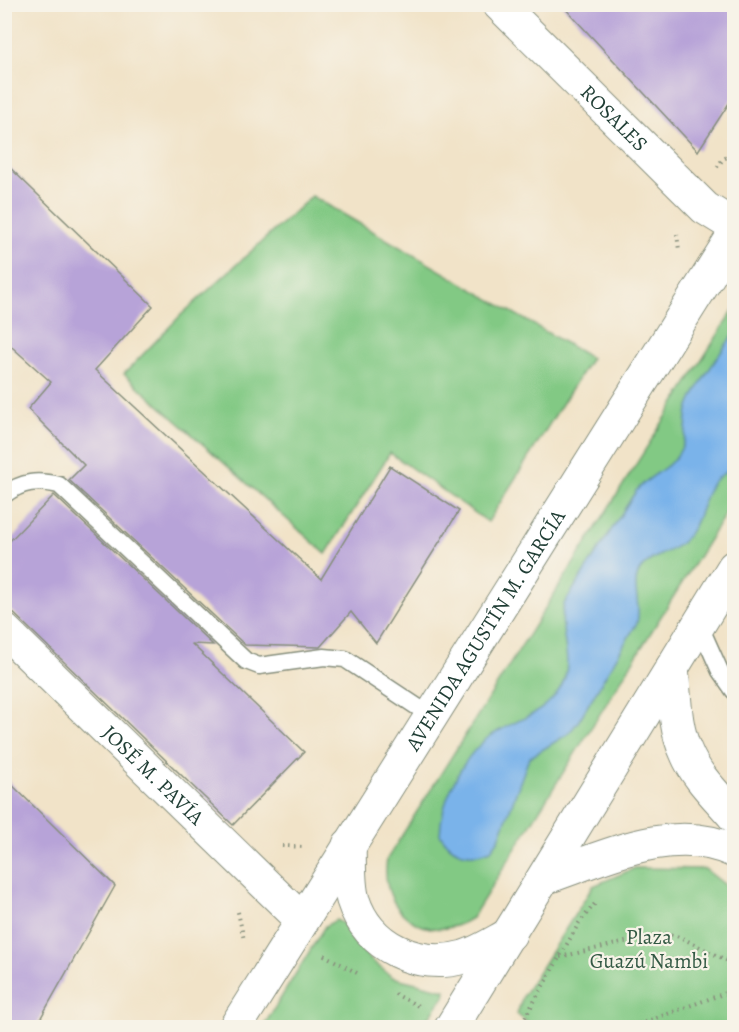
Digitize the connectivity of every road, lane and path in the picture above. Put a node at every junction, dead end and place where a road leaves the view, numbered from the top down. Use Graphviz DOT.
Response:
graph roads {
  1 [pos="499,4"];
  2 [pos="735,226"];
  3 [pos="735,235"];
  4 [pos="4,495"];
  5 [pos="735,567"];
  6 [pos="699,624"];
  7 [pos="4,630"];
  8 [pos="672,668"];
  9 [pos="735,691"];
  10 [pos="431,716"];
  11 [pos="735,816"];
  12 [pos="349,845"];
  13 [pos="735,851"];
  14 [pos="544,878"];
  15 [pos="603,892"];
  16 [pos="302,921"];
  17 [pos="510,934"];
  18 [pos="560,957"];
  19 [pos="735,964"];
  20 [pos="735,990"];
  21 [pos="520,1027"];
  22 [pos="235,1028"];
  23 [pos="451,1028"];
  24 [pos="628,1028"];
  1 -- 2 [label="main road, ROSALES"];
  3 -- 10 [label="main road, AVENIDA AGUSTÍN M. GARCÍA"];
  4 -- 10 [label="lane"];
  5 -- 6 [label="main road"];
  6 -- 8 [label="main road"];
  6 -- 9 [label="lane"];
  7 -- 16 [label="main road, JOSÉ M. PAVÍA"];
  8 -- 11 [label="main road"];
  8 -- 14 [label="main road"];
  10 -- 12 [label="main road, AVENIDA AGUSTÍN M. GARCÍA"];
  12 -- 16 [label="main road, AVENIDA AGUSTÍN M. GARCÍA"];
  12 -- 17 [label="main road"];
  13 -- 14 [label="main road"];
  14 -- 17 [label="main road"];
  15 -- 18 [label="path"];
  16 -- 22 [label="main road, AVENIDA AGUSTÍN M. GARCÍA"];
  17 -- 23 [label="main road"];
  18 -- 19 [label="path"];
  18 -- 21 [label="path"];
  20 -- 24 [label="path"];
}
